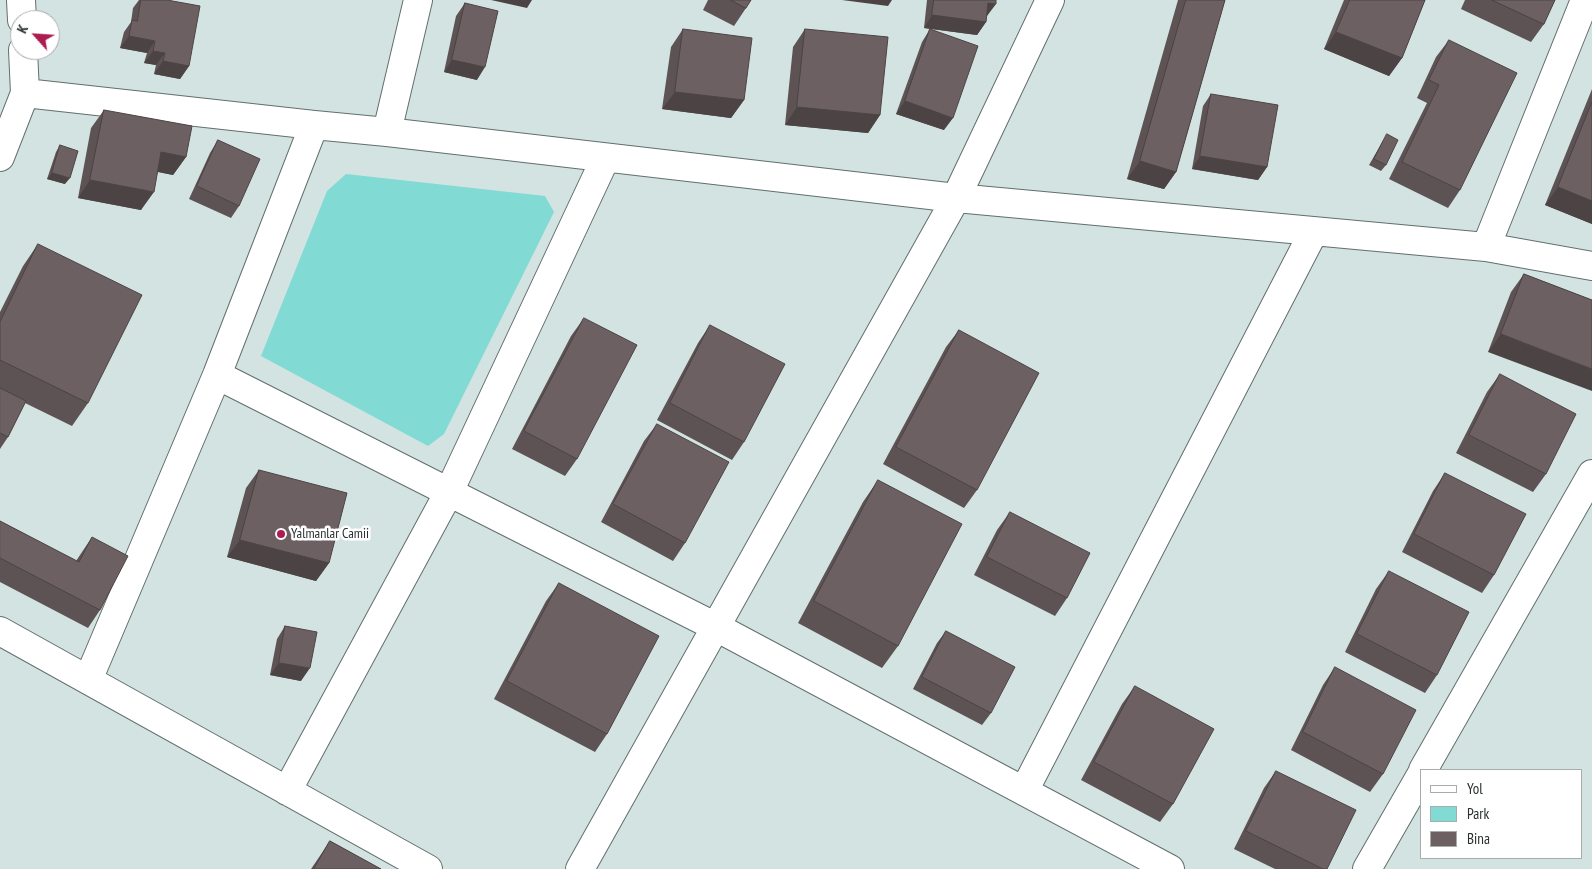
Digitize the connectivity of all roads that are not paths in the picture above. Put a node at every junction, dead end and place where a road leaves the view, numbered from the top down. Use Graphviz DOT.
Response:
graph roads {
  1 [pos="418,0"];
  2 [pos="1050,0"];
  3 [pos="1585,0"];
  4 [pos="23,60"];
  5 [pos="25,93"];
  6 [pos="314,126"];
  7 [pos="387,132"];
  8 [pos="0,157"];
  9 [pos="605,159"];
  10 [pos="956,198"];
  11 [pos="1314,231"];
  12 [pos="1486,247"];
  13 [pos="1592,266"];
  14 [pos="217,376"];
  15 [pos="1592,474"];
  16 [pos="448,492"];
  17 [pos="716,627"];
  18 [pos="0,631"];
  19 [pos="88,680"];
  20 [pos="1424,769"];
  21 [pos="1420,777"];
  22 [pos="287,791"];
  23 [pos="1024,791"];
  24 [pos="428,869"];
  25 [pos="580,869"];
  26 [pos="1170,869"];
  27 [pos="1367,869"];
  1 -- 7 [label="street"];
  2 -- 10 [label="street"];
  3 -- 12 [label="street"];
  4 -- 5 [label="street"];
  5 -- 6 [label="street"];
  5 -- 8 [label="street"];
  6 -- 7 [label="street"];
  6 -- 14 [label="street"];
  7 -- 9 [label="street"];
  9 -- 10 [label="street"];
  9 -- 16 [label="street"];
  10 -- 11 [label="street"];
  10 -- 17 [label="street"];
  11 -- 12 [label="street"];
  11 -- 23 [label="street"];
  12 -- 13 [label="street"];
  14 -- 16 [label="street"];
  14 -- 19 [label="street"];
  15 -- 20 [label="street"];
  16 -- 17 [label="street"];
  16 -- 22 [label="street"];
  17 -- 23 [label="street"];
  17 -- 25 [label="street"];
  18 -- 19 [label="street"];
  19 -- 22 [label="street"];
  21 -- 27 [label="street"];
  22 -- 24 [label="street"];
  23 -- 26 [label="street"];
}
